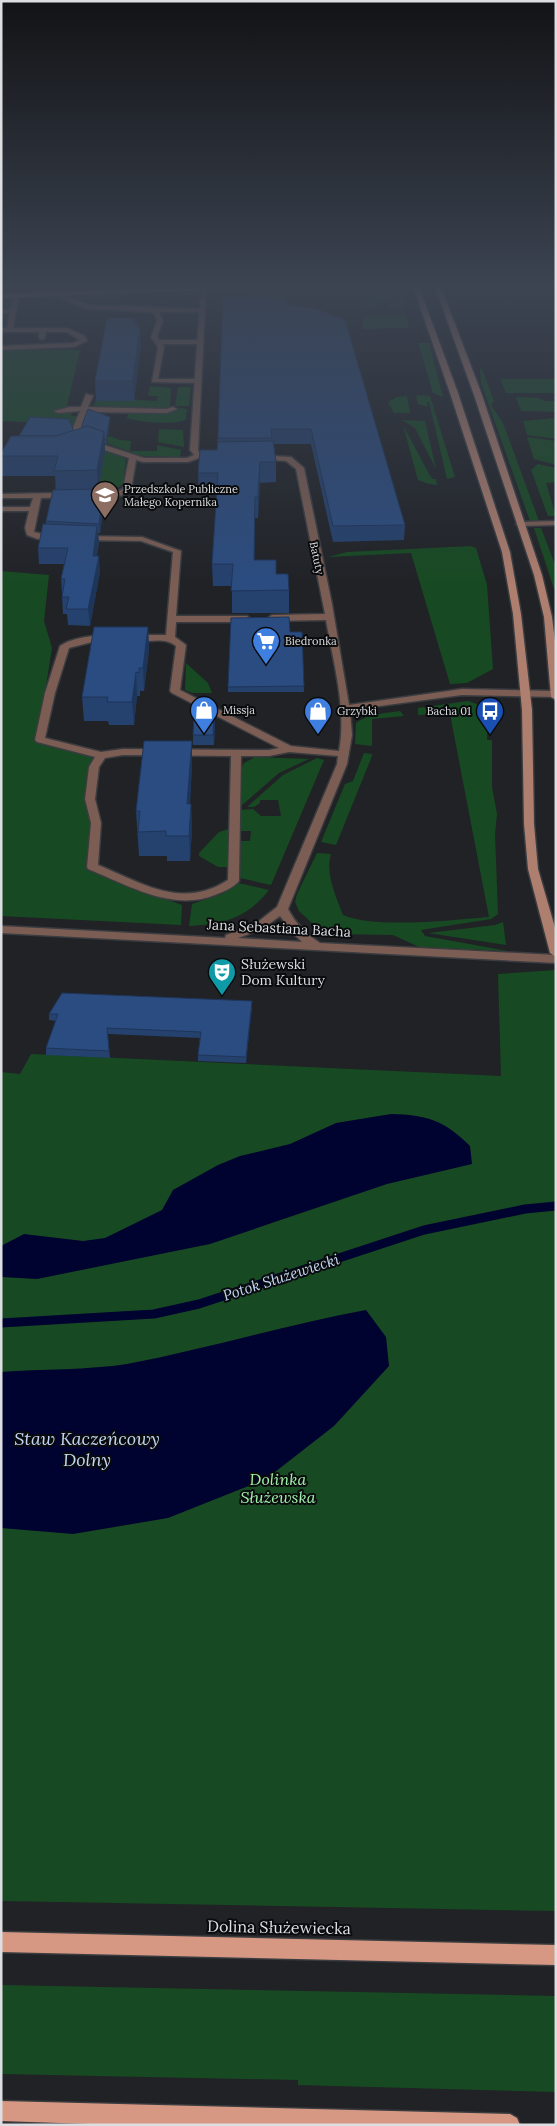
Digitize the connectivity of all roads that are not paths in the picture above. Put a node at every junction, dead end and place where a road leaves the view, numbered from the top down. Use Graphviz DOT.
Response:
graph roads {
  1 [pos="199,386"];
  2 [pos="450,386"];
  3 [pos="475,386"];
  4 [pos="89,396"];
  5 [pos="173,409"];
  6 [pos="85,410"];
  7 [pos="58,411"];
  8 [pos="89,442"];
  9 [pos="80,446"];
  10 [pos="198,456"];
  11 [pos="221,457"];
  12 [pos="247,457"];
  13 [pos="133,458"];
  14 [pos="1,496"];
  15 [pos="37,496"];
  16 [pos="1,509"];
  17 [pos="34,509"];
  18 [pos="556,523"];
  19 [pos="520,524"];
  20 [pos="330,617"];
  21 [pos="171,619"];
  22 [pos="175,641"];
  23 [pos="524,693"];
  24 [pos="556,695"];
  25 [pos="345,708"];
  26 [pos="288,749"];
  27 [pos="236,753"];
  28 [pos="344,754"];
  29 [pos="101,755"];
  30 [pos="282,909"];
  31 [pos="1,929"];
  32 [pos="222,940"];
  33 [pos="316,945"];
  34 [pos="556,953"];
  35 [pos="556,959"];
  36 [pos="1,1942"];
  37 [pos="556,1955"];
  38 [pos="1,2111"];
  39 [pos="226,2116"];
  40 [pos="251,2125"];
  41 [pos="510,2125"];
  1 -- 10 [label="street"];
  2 -- 23 [label="street"];
  3 -- 19 [label="street"];
  4 -- 6 [label="street"];
  5 -- 6 [label="street"];
  6 -- 7 [label="street"];
  6 -- 8 [label="street"];
  8 -- 9 [label="street"];
  8 -- 13 [label="street"];
  10 -- 11 [label="street"];
  10 -- 13 [label="street"];
  12 -- 20 [label="street, Batuty"];
  13 -- 15 [label="street"];
  14 -- 15 [label="street"];
  15 -- 17 [label="street"];
  16 -- 17 [label="street"];
  17 -- 21 [label="street"];
  18 -- 19 [label="street"];
  19 -- 24 [label="street"];
  20 -- 21 [label="street"];
  20 -- 25 [label="street, Batuty"];
  21 -- 22 [label="street"];
  22 -- 26 [label="street"];
  22 -- 29 [label="street"];
  23 -- 24 [label="street"];
  23 -- 25 [label="street"];
  23 -- 34 [label="street"];
  25 -- 28 [label="street, Batuty"];
  26 -- 27 [label="street"];
  26 -- 28 [label="street"];
  27 -- 29 [label="street"];
  27 -- 29 [label="street"];
  28 -- 30 [label="street, Batuty"];
  30 -- 32 [label="street, Batuty"];
  30 -- 33 [label="street"];
  31 -- 32 [label="street, Jana Sebastiana Bacha"];
  32 -- 33 [label="street, Jana Sebastiana Bacha"];
  33 -- 35 [label="street, Jana Sebastiana Bacha"];
  36 -- 37 [label="main road, Dolina Służewiecka"];
  38 -- 39 [label="main road"];
  39 -- 40 [label="main road"];
  39 -- 41 [label="main road"];
}
